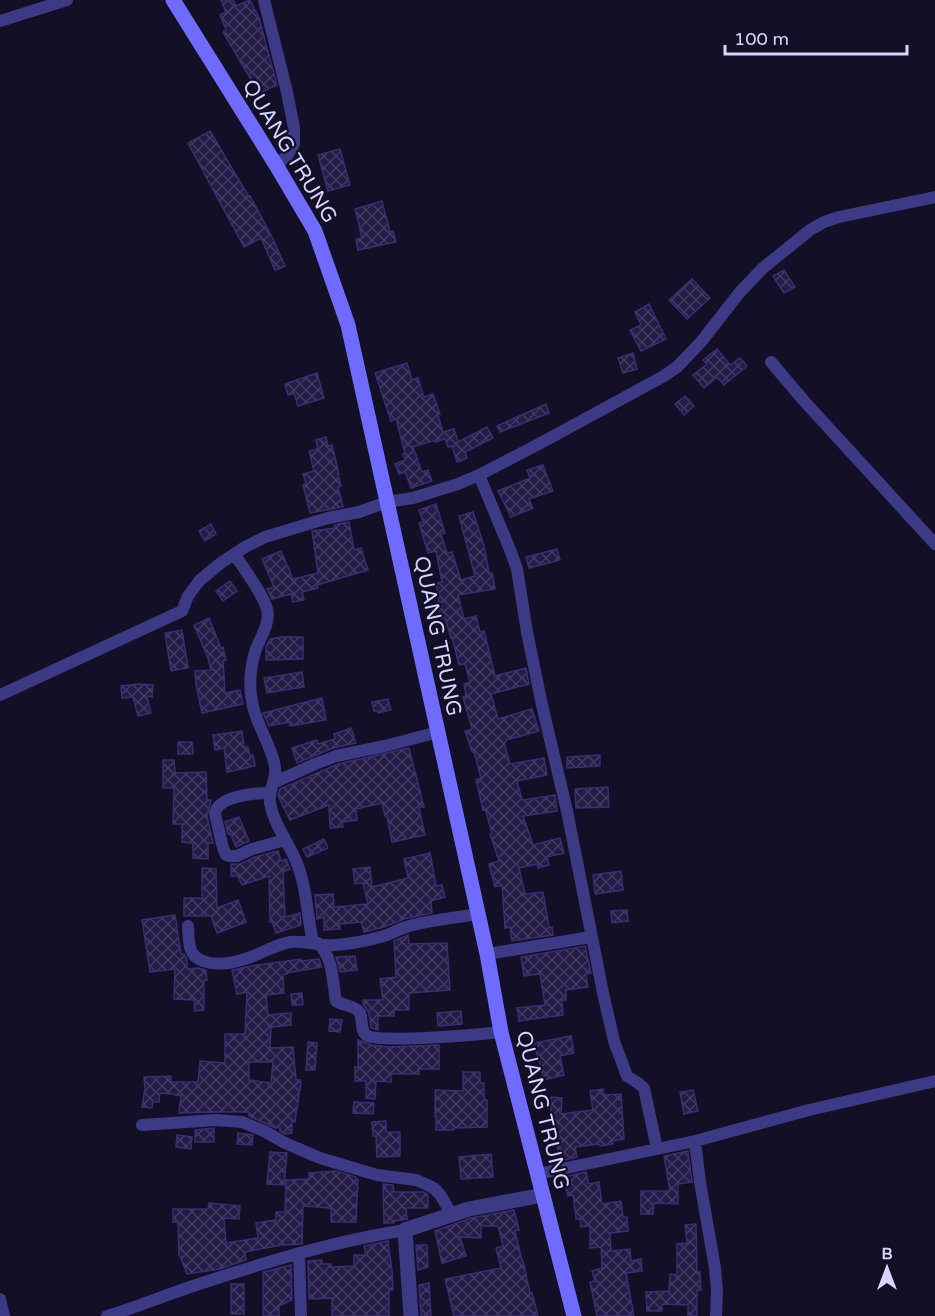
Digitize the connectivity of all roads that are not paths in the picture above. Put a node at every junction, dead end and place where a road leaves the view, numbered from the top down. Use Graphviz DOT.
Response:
graph roads {
  1 [pos="67,0"];
  2 [pos="172,0"];
  3 [pos="264,0"];
  4 [pos="0,21"];
  5 [pos="276,165"];
  6 [pos="935,197"];
  7 [pos="771,362"];
  8 [pos="479,475"];
  9 [pos="387,502"];
  10 [pos="935,544"];
  11 [pos="234,554"];
  12 [pos="0,695"];
  13 [pos="438,732"];
  14 [pos="271,788"];
  15 [pos="285,840"];
  16 [pos="478,914"];
  17 [pos="188,926"];
  18 [pos="591,937"];
  19 [pos="316,943"];
  20 [pos="487,954"];
  21 [pos="501,1032"];
  22 [pos="935,1081"];
  23 [pos="142,1125"];
  24 [pos="695,1141"];
  25 [pos="657,1149"];
  26 [pos="538,1174"];
  27 [pos="543,1195"];
  28 [pos="452,1215"];
  29 [pos="405,1230"];
  30 [pos="299,1253"];
  31 [pos="0,1299"];
  32 [pos="4,1316"];
  33 [pos="107,1316"];
  34 [pos="301,1316"];
  35 [pos="411,1316"];
  36 [pos="574,1316"];
  37 [pos="716,1316"];
  1 -- 4 [label="street"];
  2 -- 5 [label="main road, QUANG TRUNG"];
  3 -- 5 [label="street"];
  5 -- 9 [label="main road, QUANG TRUNG"];
  6 -- 8 [label="street"];
  7 -- 10 [label="street"];
  8 -- 9 [label="street"];
  8 -- 18 [label="street"];
  9 -- 11 [label="street"];
  9 -- 13 [label="main road, QUANG TRUNG"];
  11 -- 12 [label="street"];
  11 -- 14 [label="street"];
  13 -- 14 [label="street"];
  13 -- 16 [label="main road, QUANG TRUNG"];
  14 -- 15 [label="street"];
  14 -- 15 [label="street"];
  15 -- 19 [label="street"];
  16 -- 19 [label="street"];
  16 -- 20 [label="main road, QUANG TRUNG"];
  17 -- 19 [label="street"];
  18 -- 20 [label="street"];
  18 -- 25 [label="street"];
  19 -- 21 [label="street"];
  20 -- 21 [label="main road, QUANG TRUNG"];
  21 -- 26 [label="main road, QUANG TRUNG"];
  22 -- 24 [label="street"];
  23 -- 28 [label="street"];
  24 -- 25 [label="street"];
  24 -- 37 [label="street"];
  25 -- 26 [label="street"];
  26 -- 27 [label="main road, QUANG TRUNG"];
  27 -- 28 [label="street"];
  27 -- 36 [label="main road, QUANG TRUNG"];
  28 -- 29 [label="street"];
  29 -- 30 [label="street"];
  29 -- 35 [label="street"];
  30 -- 33 [label="street"];
  30 -- 34 [label="street"];
  31 -- 32 [label="street"];
}
